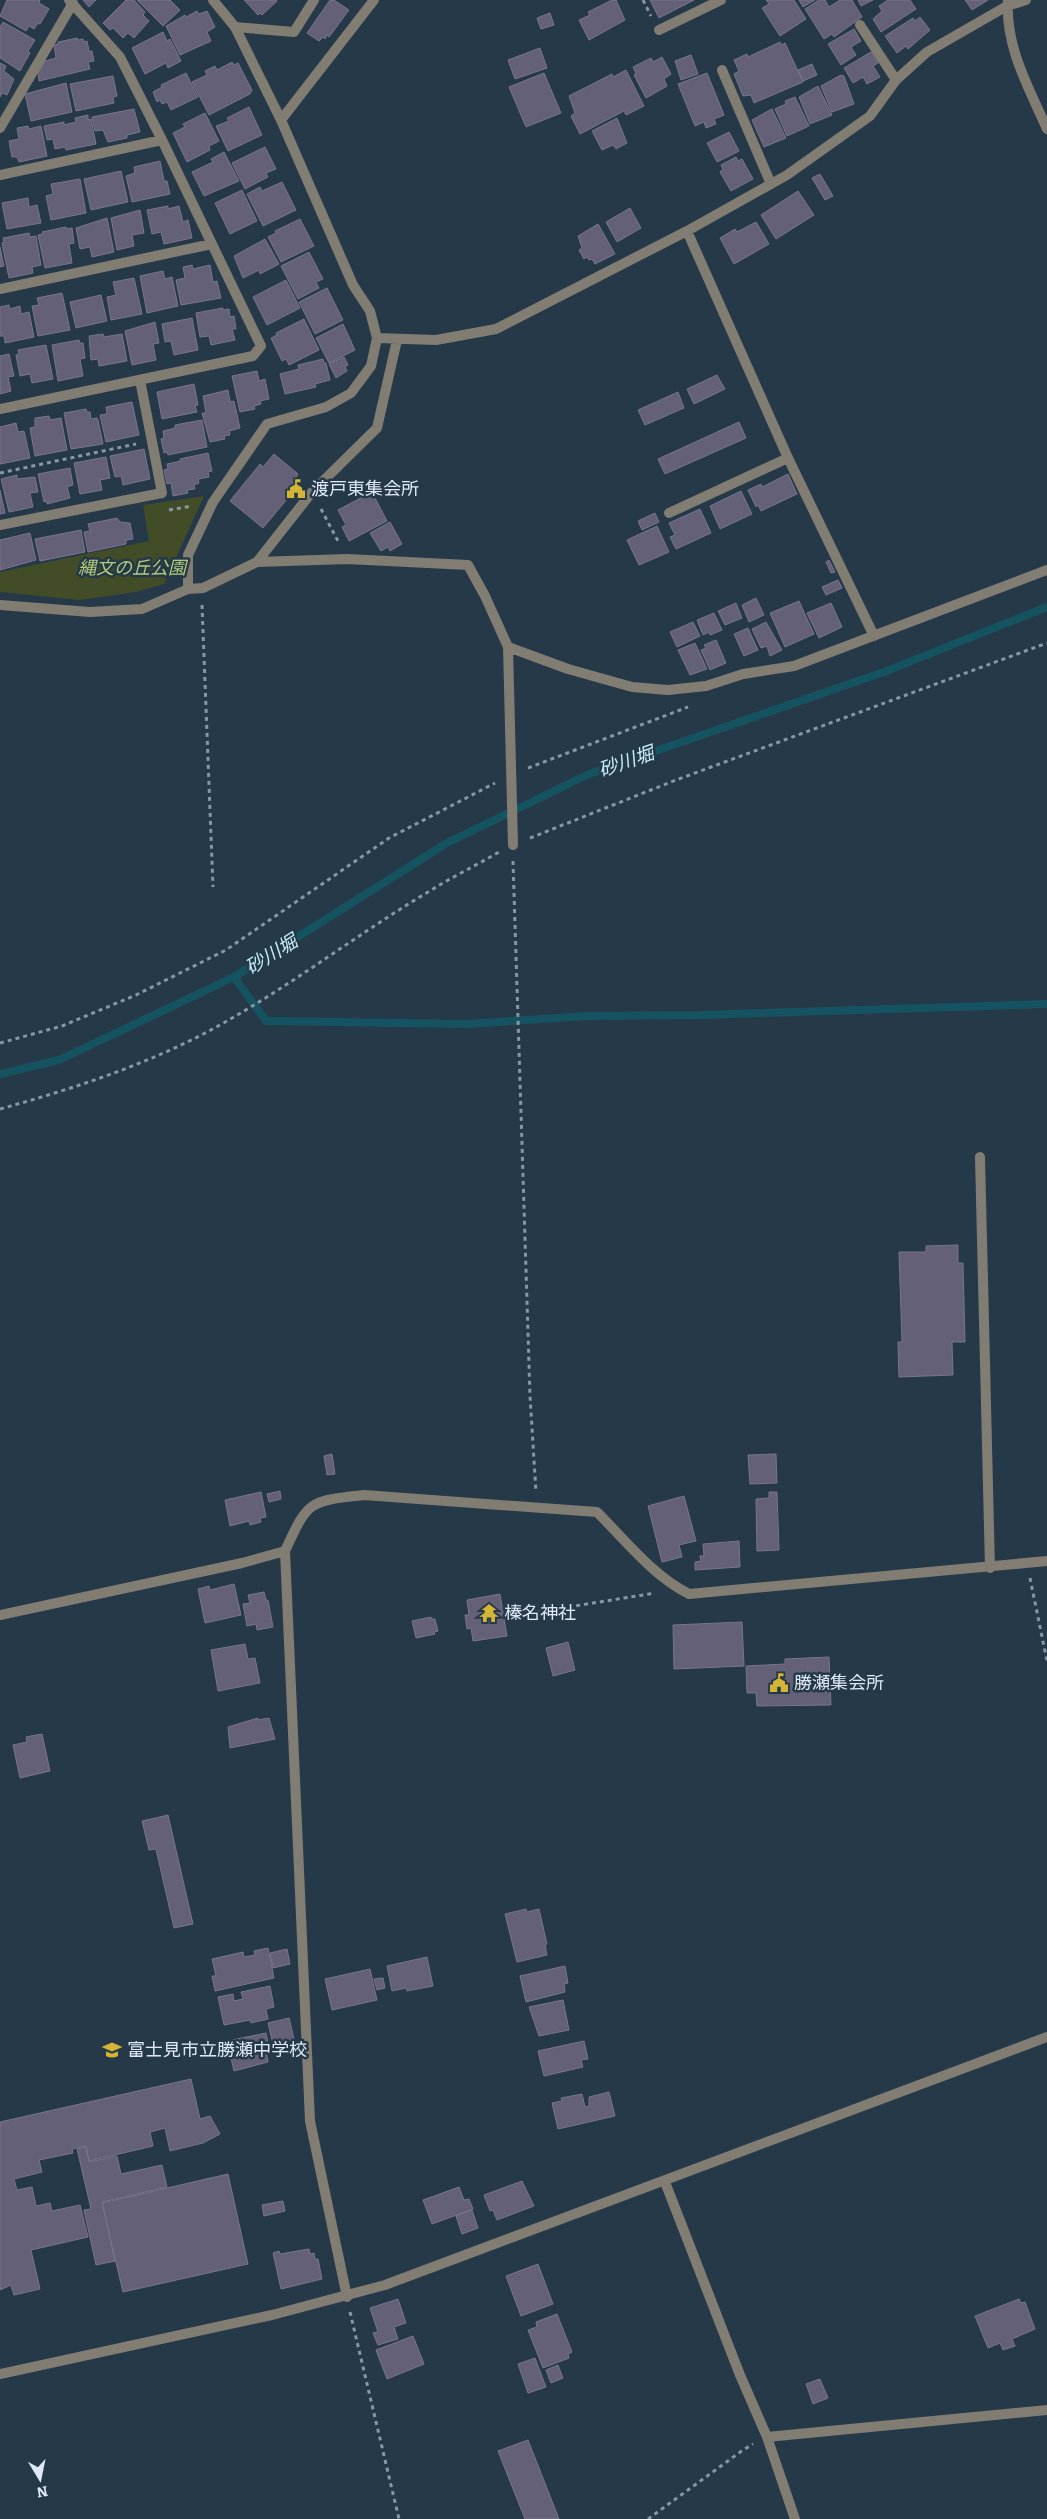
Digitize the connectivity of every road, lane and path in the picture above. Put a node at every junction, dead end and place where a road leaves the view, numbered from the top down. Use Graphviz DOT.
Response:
graph roads {
  1 [pos="212,0"];
  2 [pos="314,0"];
  3 [pos="374,0"];
  4 [pos="721,0"];
  5 [pos="1026,0"];
  6 [pos="71,1"];
  7 [pos="1007,3"];
  8 [pos="860,24"];
  9 [pos="235,27"];
  10 [pos="659,30"];
  11 [pos="722,70"];
  12 [pos="896,80"];
  13 [pos="281,120"];
  14 [pos="0,128"];
  15 [pos="1047,129"];
  16 [pos="162,140"];
  17 [pos="0,175"];
  18 [pos="771,184"];
  19 [pos="686,231"];
  20 [pos="212,244"];
  21 [pos="0,289"];
  22 [pos="377,338"];
  23 [pos="397,340"];
  24 [pos="140,380"];
  25 [pos="0,408"];
  26 [pos="151,441"];
  27 [pos="788,458"];
  28 [pos="0,473"];
  29 [pos="312,492"];
  30 [pos="149,496"];
  31 [pos="213,502"];
  32 [pos="669,514"];
  33 [pos="0,526"];
  34 [pos="347,559"];
  35 [pos="257,562"];
  36 [pos="1047,570"];
  37 [pos="203,588"];
  38 [pos="188,590"];
  39 [pos="0,605"];
  40 [pos="874,636"];
  41 [pos="1047,643"];
  42 [pos="508,647"];
  43 [pos="694,705"];
  44 [pos="512,774"];
  45 [pos="513,845"];
  46 [pos="213,887"];
  47 [pos="0,1044"];
  48 [pos="0,1109"];
  49 [pos="980,1157"];
  50 [pos="536,1508"];
  51 [pos="285,1551"];
  52 [pos="1047,1561"];
  53 [pos="1027,1564"];
  54 [pos="990,1568"];
  55 [pos="678,1589"];
  56 [pos="0,1615"];
  57 [pos="513,1616"];
  58 [pos="1047,1661"];
  59 [pos="1047,2037"];
  60 [pos="666,2182"];
  61 [pos="347,2297"];
  62 [pos="0,2374"];
  63 [pos="1047,2410"];
  64 [pos="767,2438"];
  65 [pos="399,2519"];
  66 [pos="648,2519"];
  67 [pos="795,2519"];
  1 -- 9 [label="street"];
  2 -- 9 [label="street"];
  3 -- 13 [label="street"];
  4 -- 10 [label="street"];
  5 -- 7 [label="street"];
  6 -- 14 [label="street"];
  6 -- 16 [label="street"];
  7 -- 12 [label="street"];
  7 -- 15 [label="street"];
  8 -- 12 [label="street"];
  9 -- 13 [label="street"];
  11 -- 18 [label="street"];
  12 -- 18 [label="street"];
  13 -- 22 [label="street"];
  16 -- 17 [label="street"];
  16 -- 20 [label="street"];
  18 -- 19 [label="street"];
  19 -- 23 [label="street"];
  19 -- 27 [label="street"];
  20 -- 21 [label="street"];
  20 -- 24 [label="street"];
  22 -- 23 [label="street"];
  22 -- 31 [label="street"];
  23 -- 29 [label="street"];
  24 -- 25 [label="street"];
  24 -- 26 [label="street"];
  26 -- 28 [label="path"];
  26 -- 30 [label="street"];
  27 -- 32 [label="street"];
  27 -- 40 [label="street"];
  29 -- 34 [label="path"];
  29 -- 35 [label="street"];
  30 -- 31 [label="path"];
  30 -- 33 [label="street"];
  31 -- 38 [label="street"];
  34 -- 35 [label="street"];
  34 -- 42 [label="street"];
  35 -- 37 [label="street"];
  36 -- 40 [label="street"];
  37 -- 38 [label="street"];
  37 -- 46 [label="path"];
  38 -- 39 [label="street"];
  40 -- 42 [label="street"];
  41 -- 45 [label="path"];
  42 -- 44 [label="street"];
  43 -- 44 [label="path"];
  44 -- 45 [label="street"];
  44 -- 47 [label="path"];
  45 -- 48 [label="path"];
  45 -- 50 [label="path"];
  49 -- 54 [label="street"];
  50 -- 51 [label="street"];
  50 -- 55 [label="street"];
  51 -- 56 [label="street"];
  51 -- 61 [label="street"];
  52 -- 53 [label="street"];
  53 -- 54 [label="street"];
  53 -- 58 [label="path"];
  54 -- 55 [label="street"];
  55 -- 57 [label="path"];
  59 -- 60 [label="street"];
  60 -- 61 [label="street"];
  60 -- 64 [label="street"];
  61 -- 62 [label="street"];
  61 -- 65 [label="path"];
  63 -- 64 [label="street"];
  64 -- 66 [label="path"];
  64 -- 67 [label="street"];
}
